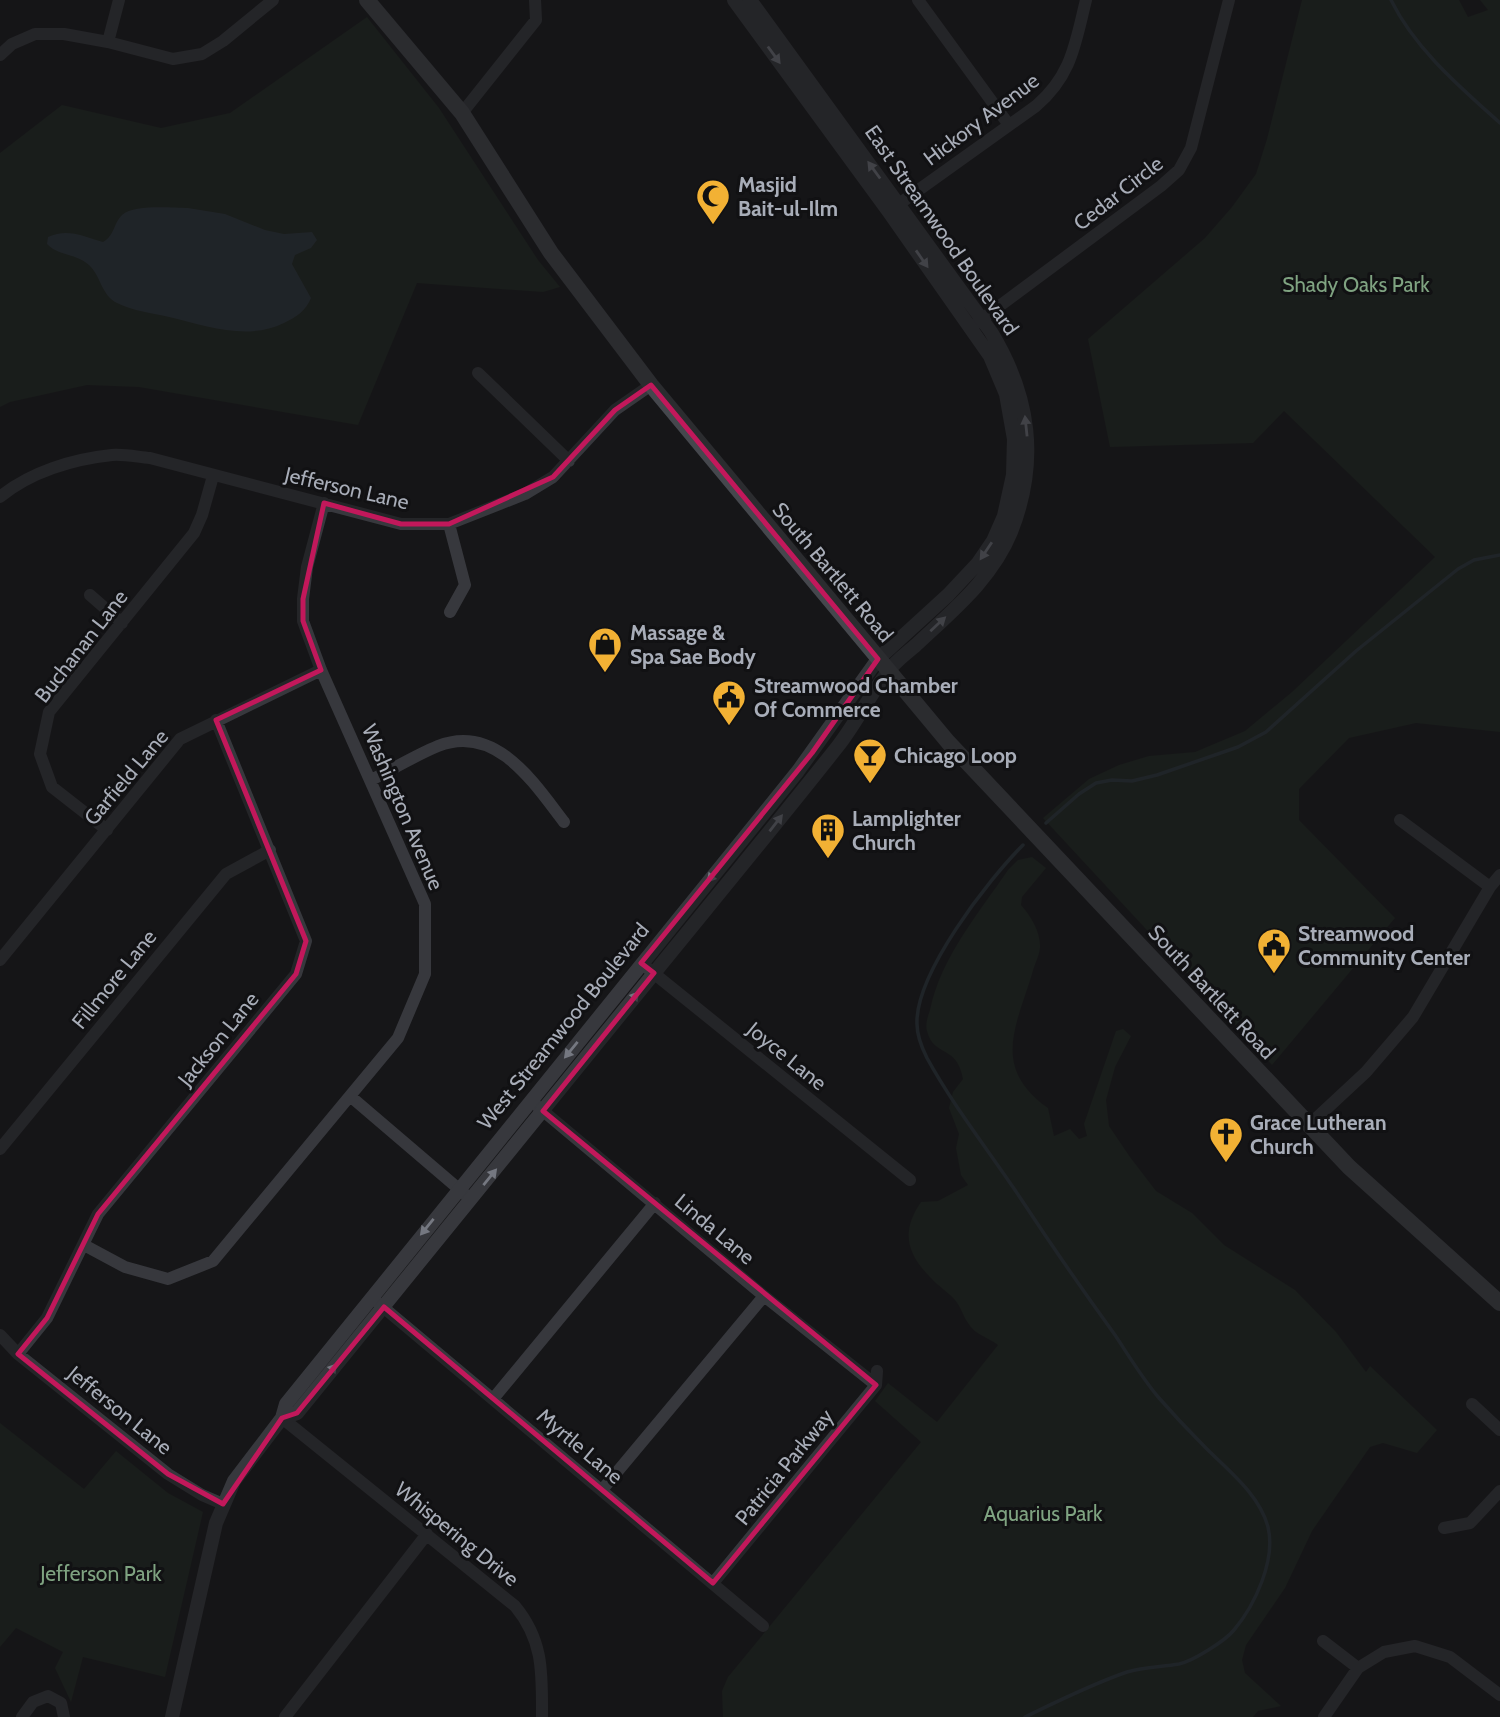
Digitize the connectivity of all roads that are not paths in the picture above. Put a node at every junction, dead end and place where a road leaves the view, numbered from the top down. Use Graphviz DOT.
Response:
graph roads {
  1 [pos="119,0"];
  2 [pos="273,0"];
  3 [pos="367,0"];
  4 [pos="535,0"];
  5 [pos="734,0"];
  6 [pos="750,0"];
  7 [pos="1086,0"];
  8 [pos="1229,0"];
  9 [pos="920,1"];
  10 [pos="108,42"];
  11 [pos="0,55"];
  12 [pos="462,113"];
  13 [pos="1009,125"];
  14 [pos="894,208"];
  15 [pos="976,323"];
  16 [pos="478,373"];
  17 [pos="651,385"];
  18 [pos="569,461"];
  19 [pos="213,475"];
  20 [pos="0,497"];
  21 [pos="324,503"];
  22 [pos="449,524"];
  23 [pos="90,595"];
  24 [pos="450,612"];
  25 [pos="122,623"];
  26 [pos="883,665"];
  27 [pos="321,670"];
  28 [pos="216,719"];
  29 [pos="371,780"];
  30 [pos="1400,820"];
  31 [pos="564,822"];
  32 [pos="107,830"];
  33 [pos="270,850"];
  34 [pos="1500,875"];
  35 [pos="1490,887"];
  36 [pos="0,960"];
  37 [pos="641,962"];
  38 [pos="654,973"];
  39 [pos="350,1096"];
  40 [pos="531,1100"];
  41 [pos="543,1111"];
  42 [pos="1309,1125"];
  43 [pos="0,1149"];
  44 [pos="910,1180"];
  45 [pos="458,1188"];
  46 [pos="471,1199"];
  47 [pos="655,1203"];
  48 [pos="84,1245"];
  49 [pos="764,1296"];
  50 [pos="371,1297"];
  51 [pos="1500,1303"];
  52 [pos="384,1307"];
  53 [pos="0,1335"];
  54 [pos="18,1354"];
  55 [pos="876,1378"];
  56 [pos="493,1399"];
  57 [pos="1472,1404"];
  58 [pos="282,1418"];
  59 [pos="1500,1430"];
  60 [pos="602,1490"];
  61 [pos="1500,1491"];
  62 [pos="223,1504"];
  63 [pos="1444,1528"];
  64 [pos="427,1534"];
  65 [pos="713,1583"];
  66 [pos="762,1626"];
  67 [pos="1323,1641"];
  68 [pos="1358,1668"];
  69 [pos="1500,1695"];
  70 [pos="22,1717"];
  71 [pos="64,1717"];
  72 [pos="172,1717"];
  73 [pos="285,1717"];
  74 [pos="542,1717"];
  75 [pos="1324,1717"];
  1 -- 10 [label="street"];
  2 -- 10 [label="street"];
  3 -- 12 [label="main road, South Bartlett Road"];
  4 -- 12 [label="street"];
  5 -- 14 [label="street, East Streamwood Boulevard, one-way"];
  14 -- 6 [label="street, East Streamwood Boulevard, one-way"];
  7 -- 13 [label="street, Hickory Avenue"];
  8 -- 15 [label="street, Cedar Circle"];
  9 -- 13 [label="street"];
  10 -- 11 [label="street"];
  12 -- 17 [label="main road, South Bartlett Road"];
  13 -- 14 [label="street, Hickory Avenue"];
  14 -- 15 [label="street, East Streamwood Boulevard"];
  15 -- 26 [label="street, East Streamwood Boulevard"];
  16 -- 18 [label="street"];
  17 -- 18 [label="street, Jefferson Lane"];
  17 -- 26 [label="main road, South Bartlett Road"];
  18 -- 22 [label="street, Jefferson Lane"];
  19 -- 20 [label="street, Jefferson Lane"];
  19 -- 21 [label="street, Jefferson Lane"];
  19 -- 25 [label="street, Buchanan Lane"];
  21 -- 22 [label="street, Jefferson Lane"];
  21 -- 27 [label="street, Washington Avenue"];
  22 -- 24 [label="street"];
  23 -- 25 [label="street"];
  25 -- 32 [label="street, Buchanan Lane"];
  26 -- 37 [label="street, West Streamwood Boulevard, one-way"];
  38 -- 26 [label="street, West Streamwood Boulevard, one-way"];
  26 -- 42 [label="main road, South Bartlett Road"];
  27 -- 28 [label="street, Garfield Lane"];
  27 -- 29 [label="street, Washington Avenue"];
  28 -- 32 [label="street, Garfield Lane"];
  28 -- 33 [label="street, Jackson Lane"];
  29 -- 31 [label="street"];
  29 -- 39 [label="street, Washington Avenue"];
  30 -- 35 [label="street"];
  32 -- 36 [label="street, Garfield Lane"];
  33 -- 43 [label="street, Fillmore Lane"];
  33 -- 48 [label="street, Jackson Lane"];
  34 -- 35 [label="street"];
  35 -- 42 [label="street"];
  37 -- 38 [label="street, Joyce Lane"];
  37 -- 40 [label="street, West Streamwood Boulevard, one-way"];
  41 -- 38 [label="street, West Streamwood Boulevard, one-way"];
  38 -- 44 [label="street, Joyce Lane"];
  39 -- 45 [label="street"];
  39 -- 48 [label="street, Washington Avenue"];
  40 -- 41 [label="street, Linda Lane"];
  40 -- 45 [label="street, West Streamwood Boulevard"];
  46 -- 41 [label="street, West Streamwood Boulevard, one-way"];
  41 -- 47 [label="street, Linda Lane"];
  42 -- 51 [label="main road, South Bartlett Road"];
  45 -- 46 [label="street"];
  45 -- 50 [label="street, West Streamwood Boulevard, one-way"];
  46 -- 52 [label="street, West Streamwood Boulevard"];
  47 -- 49 [label="street, Linda Lane"];
  47 -- 56 [label="street"];
  48 -- 54 [label="street, Jackson Lane"];
  49 -- 55 [label="street, Linda Lane"];
  49 -- 60 [label="street"];
  50 -- 52 [label="street, Myrtle Lane"];
  50 -- 58 [label="street, West Streamwood Boulevard"];
  52 -- 56 [label="street, Myrtle Lane"];
  58 -- 52 [label="street, West Streamwood Boulevard, one-way"];
  53 -- 54 [label="street, Jefferson Lane"];
  54 -- 62 [label="street, Jefferson Lane"];
  55 -- 65 [label="street, Patricia Parkway"];
  56 -- 60 [label="street, Myrtle Lane"];
  57 -- 59 [label="street"];
  58 -- 62 [label="street, West Streamwood Boulevard"];
  58 -- 64 [label="street, Whispering Drive"];
  60 -- 65 [label="street, Myrtle Lane"];
  61 -- 63 [label="street"];
  62 -- 72 [label="street, West Streamwood Boulevard"];
  64 -- 73 [label="street"];
  64 -- 74 [label="street, Whispering Drive"];
  65 -- 66 [label="street, Myrtle Lane"];
  67 -- 68 [label="street"];
  68 -- 69 [label="street"];
  68 -- 75 [label="street"];
  70 -- 71 [label="street"];
}
